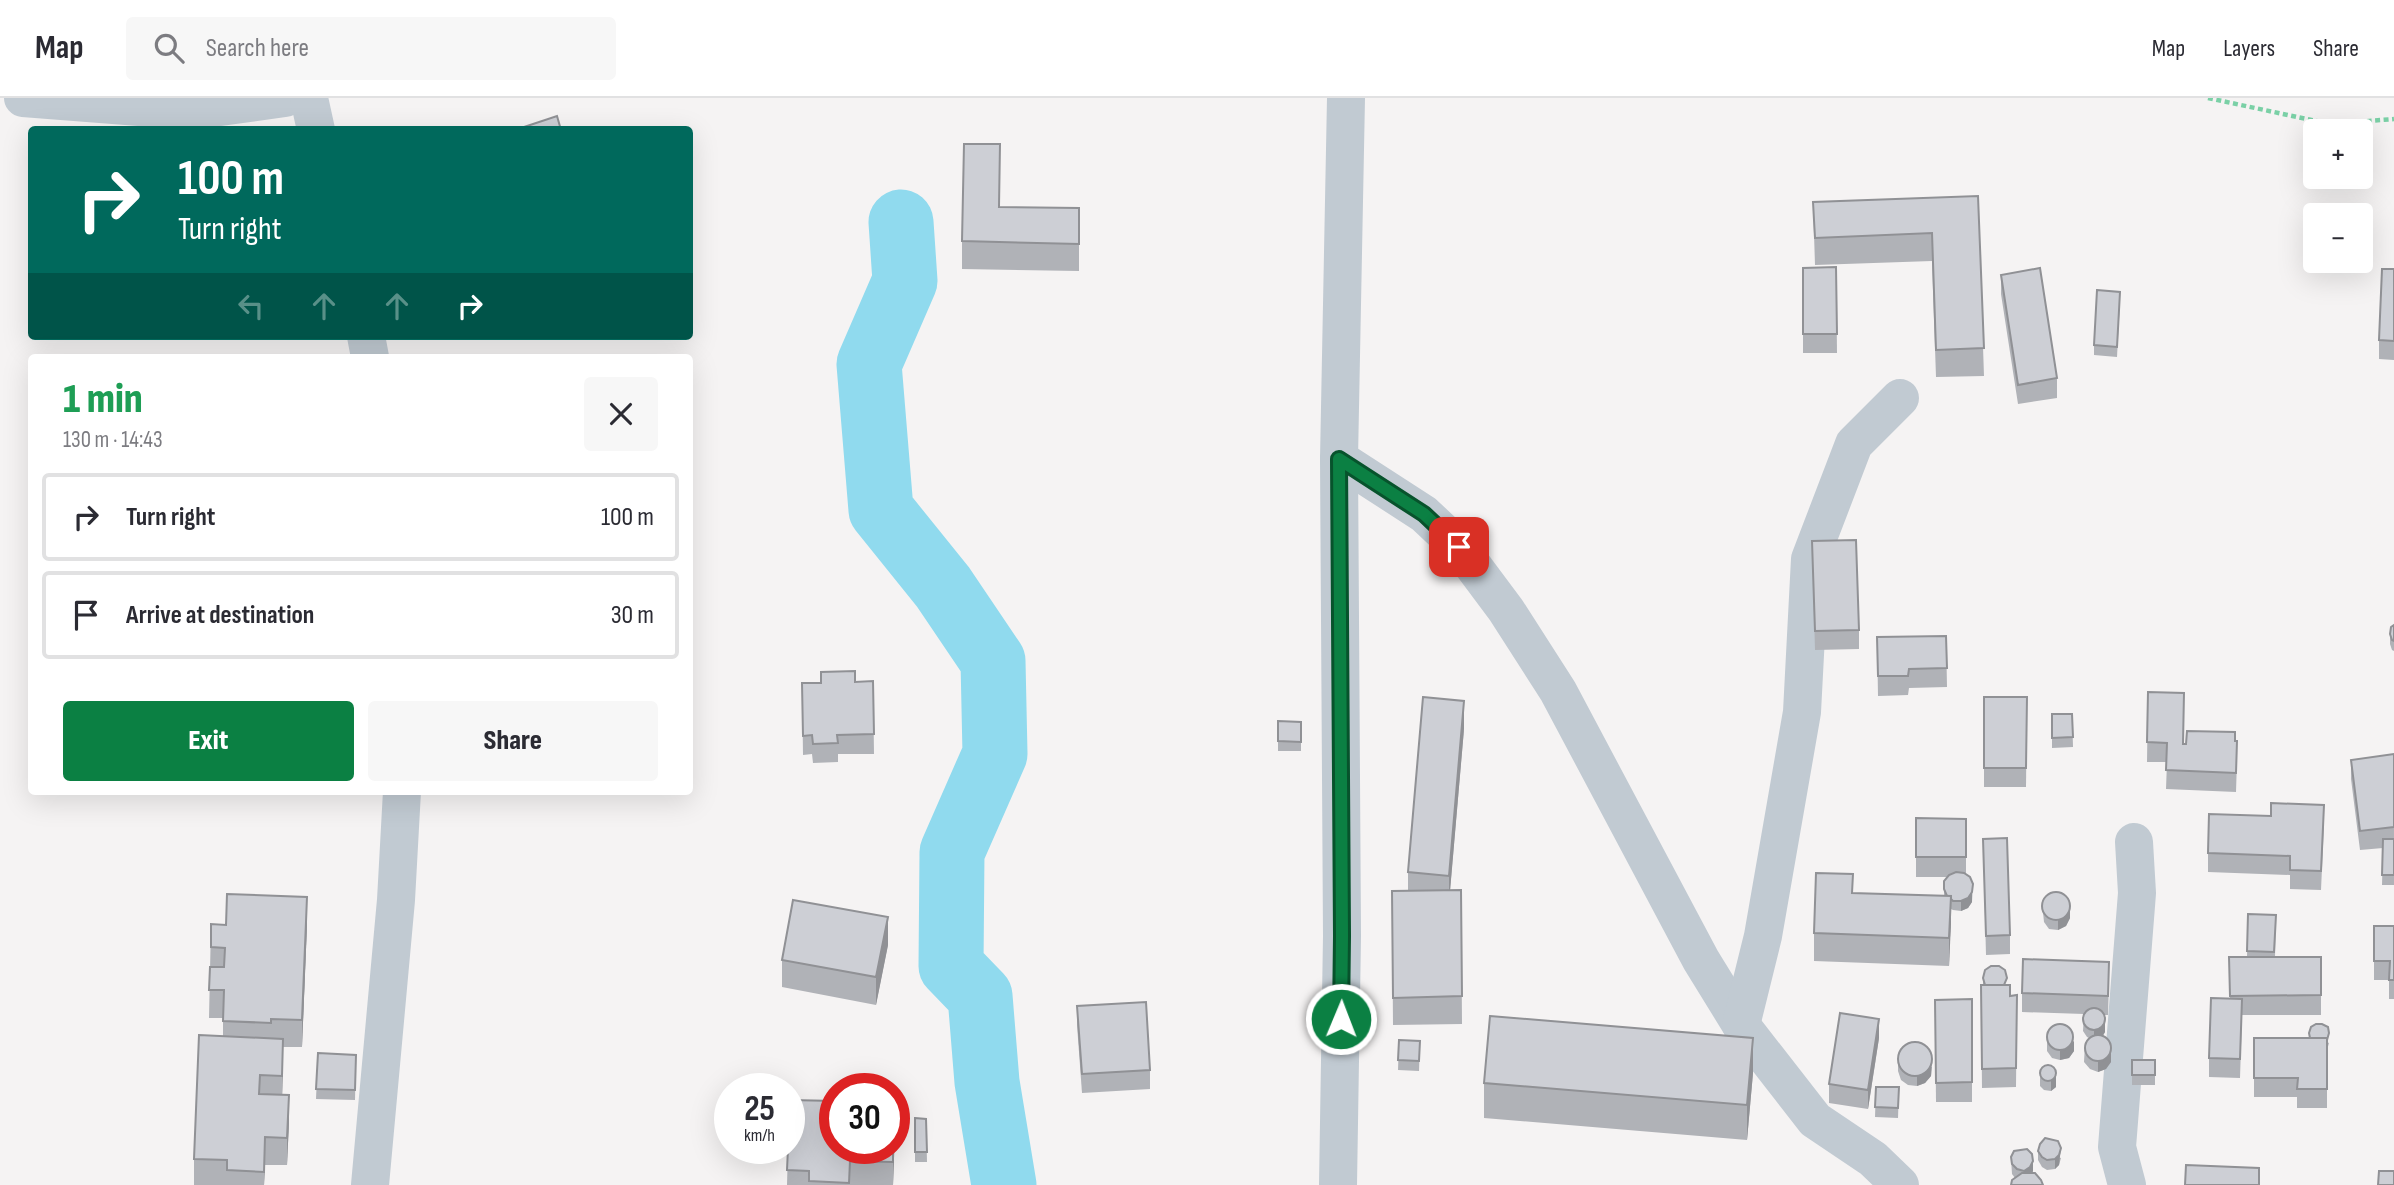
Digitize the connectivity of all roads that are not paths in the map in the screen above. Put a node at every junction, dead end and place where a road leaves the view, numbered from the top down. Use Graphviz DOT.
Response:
graph roads {
  1 [pos="23,98"];
  2 [pos="285,98"];
  3 [pos="309,98"];
  4 [pos="1346,98"];
  5 [pos="315,126"];
  6 [pos="1900,398"];
  7 [pos="1339,459"];
  8 [pos="402,795"];
  9 [pos="2134,842"];
  10 [pos="1741,1025"];
  11 [pos="369,1185"];
  12 [pos="1338,1185"];
  13 [pos="1900,1185"];
  14 [pos="2127,1185"];
  1 -- 2 [label="street"];
  3 -- 5 [label="street"];
  4 -- 7 [label="street"];
  6 -- 10 [label="street"];
  7 -- 10 [label="street"];
  7 -- 12 [label="street"];
  8 -- 11 [label="street"];
  9 -- 14 [label="street"];
  10 -- 13 [label="street"];
}
